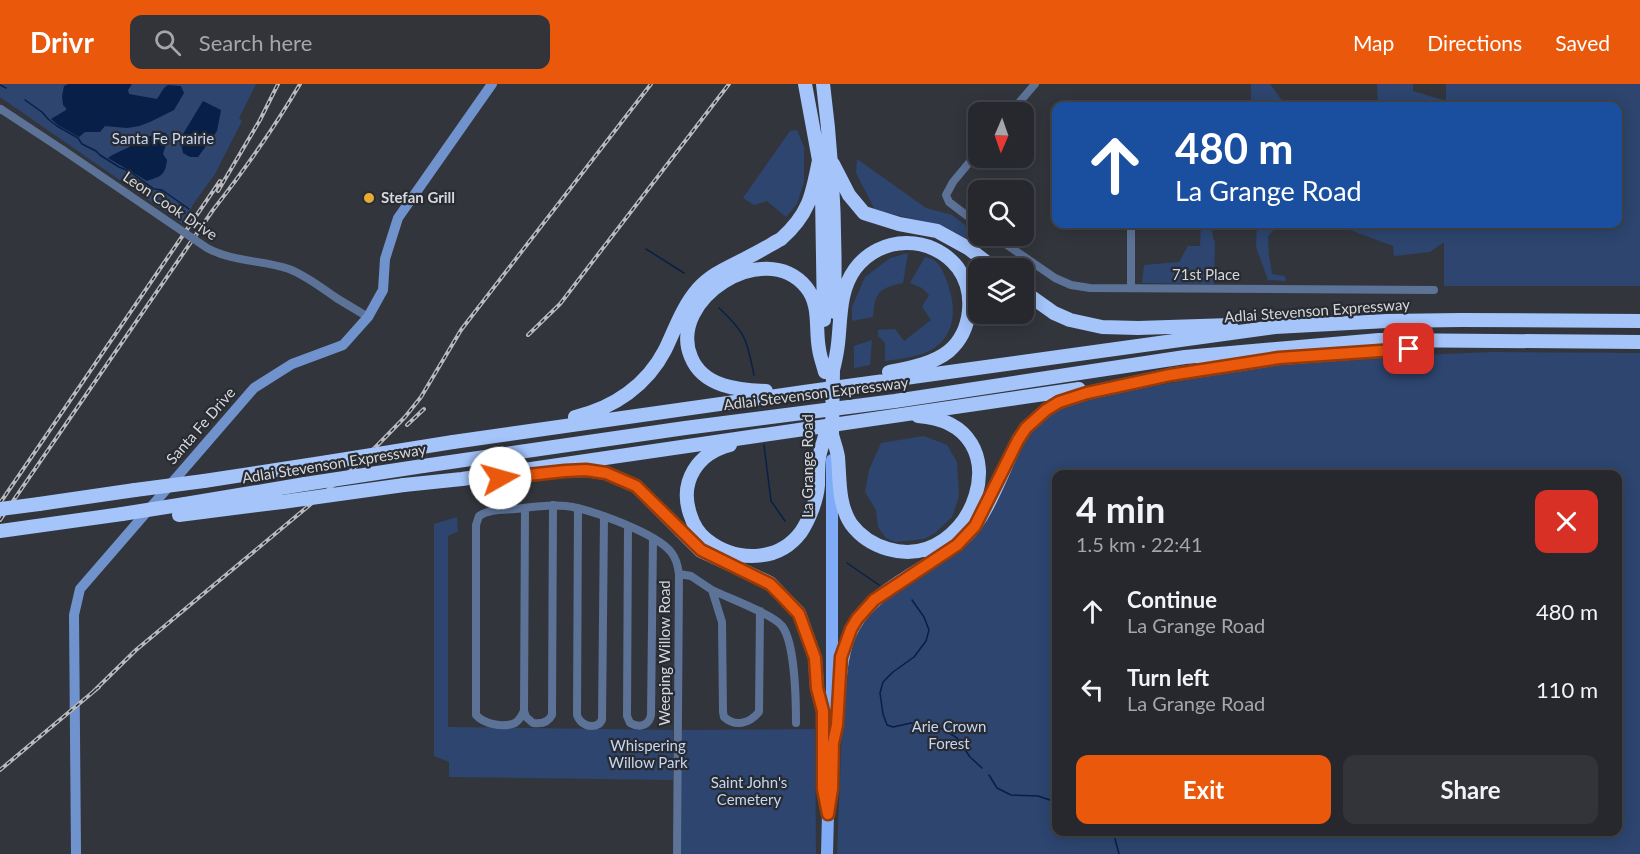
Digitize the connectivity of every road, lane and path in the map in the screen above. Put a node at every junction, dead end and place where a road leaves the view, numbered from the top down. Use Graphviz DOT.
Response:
graph roads {
  1 [pos="492,84"];
  2 [pos="805,84"];
  3 [pos="823,84"];
  4 [pos="1035,84"];
  5 [pos="1020,102"];
  6 [pos="0,109"];
  7 [pos="825,160"];
  8 [pos="968,164"];
  9 [pos="968,216"];
  10 [pos="1131,228"];
  11 [pos="1008,246"];
  12 [pos="981,258"];
  13 [pos="1131,288"];
  14 [pos="1434,290"];
  15 [pos="1034,299"];
  16 [pos="368,317"];
  17 [pos="1640,321"];
  18 [pos="1275,327"];
  19 [pos="1457,340"];
  20 [pos="1640,342"];
  21 [pos="828,347"];
  22 [pos="1170,375"];
  23 [pos="850,386"];
  24 [pos="804,392"];
  25 [pos="877,418"];
  26 [pos="794,429"];
  27 [pos="471,439"];
  28 [pos="828,455"];
  29 [pos="462,479"];
  30 [pos="553,505"];
  31 [pos="525,508"];
  32 [pos="578,508"];
  33 [pos="0,509"];
  34 [pos="182,509"];
  35 [pos="604,516"];
  36 [pos="628,526"];
  37 [pos="0,531"];
  38 [pos="653,538"];
  39 [pos="679,573"];
  40 [pos="712,590"];
  41 [pos="760,611"];
  42 [pos="524,711"];
  43 [pos="823,711"];
  44 [pos="796,723"];
  45 [pos="833,743"];
  46 [pos="828,814"];
  47 [pos="76,854"];
  48 [pos="677,854"];
  49 [pos="827,854"];
  1 -- 16 [label="street, Santa Fe Drive"];
  2 -- 7 [label="highway, La Grange Road"];
  3 -- 7 [label="highway, La Grange Road"];
  4 -- 5 [label="street"];
  6 -- 16 [label="street, Leon Cook Drive, bridge"];
  7 -- 12 [label="highway"];
  7 -- 21 [label="highway, La Grange Road"];
  7 -- 27 [label="highway"];
  8 -- 9 [label="street"];
  10 -- 13 [label="street"];
  11 -- 13 [label="street, 71st Place"];
  13 -- 14 [label="street, 71st Place"];
  15 -- 18 [label="highway"];
  16 -- 47 [label="street, Santa Fe Drive"];
  17 -- 18 [label="highway, Adlai Stevenson Expressway"];
  18 -- 23 [label="highway, Adlai Stevenson Expressway"];
  19 -- 20 [label="highway, Adlai Stevenson Expressway"];
  19 -- 22 [label="highway"];
  19 -- 34 [label="highway, Adlai Stevenson Expressway, bridge"];
  21 -- 23 [label="highway"];
  21 -- 24 [label="highway"];
  21 -- 28 [label="highway, La Grange Road"];
  22 -- 25 [label="highway"];
  22 -- 45 [label="highway"];
  23 -- 24 [label="highway, Adlai Stevenson Expressway"];
  24 -- 27 [label="highway, Adlai Stevenson Expressway"];
  25 -- 26 [label="highway"];
  25 -- 28 [label="highway"];
  26 -- 28 [label="highway"];
  26 -- 29 [label="highway"];
  27 -- 33 [label="highway, Adlai Stevenson Expressway, bridge"];
  28 -- 43 [label="main road, La Grange Road"];
  28 -- 45 [label="main road, La Grange Road"];
  29 -- 34 [label="highway, bridge"];
  29 -- 43 [label="highway"];
  30 -- 31 [label="street, Weeping Willow Road"];
  30 -- 32 [label="street, Weeping Willow Road"];
  30 -- 42 [label="street"];
  31 -- 42 [label="street"];
  31 -- 42 [label="street, Weeping Willow Road"];
  32 -- 35 [label="street, Weeping Willow Road"];
  32 -- 35 [label="street"];
  34 -- 37 [label="highway, bridge"];
  35 -- 36 [label="street, Weeping Willow Road"];
  36 -- 38 [label="street, Weeping Willow Road"];
  36 -- 38 [label="street"];
  38 -- 39 [label="street, Weeping Willow Road"];
  39 -- 40 [label="street"];
  39 -- 48 [label="street, Weeping Willow Road"];
  40 -- 41 [label="street"];
  40 -- 41 [label="street"];
  41 -- 44 [label="street"];
  43 -- 46 [label="main road, La Grange Road"];
  45 -- 46 [label="main road, La Grange Road"];
  46 -- 49 [label="main road, La Grange Road"];
}
